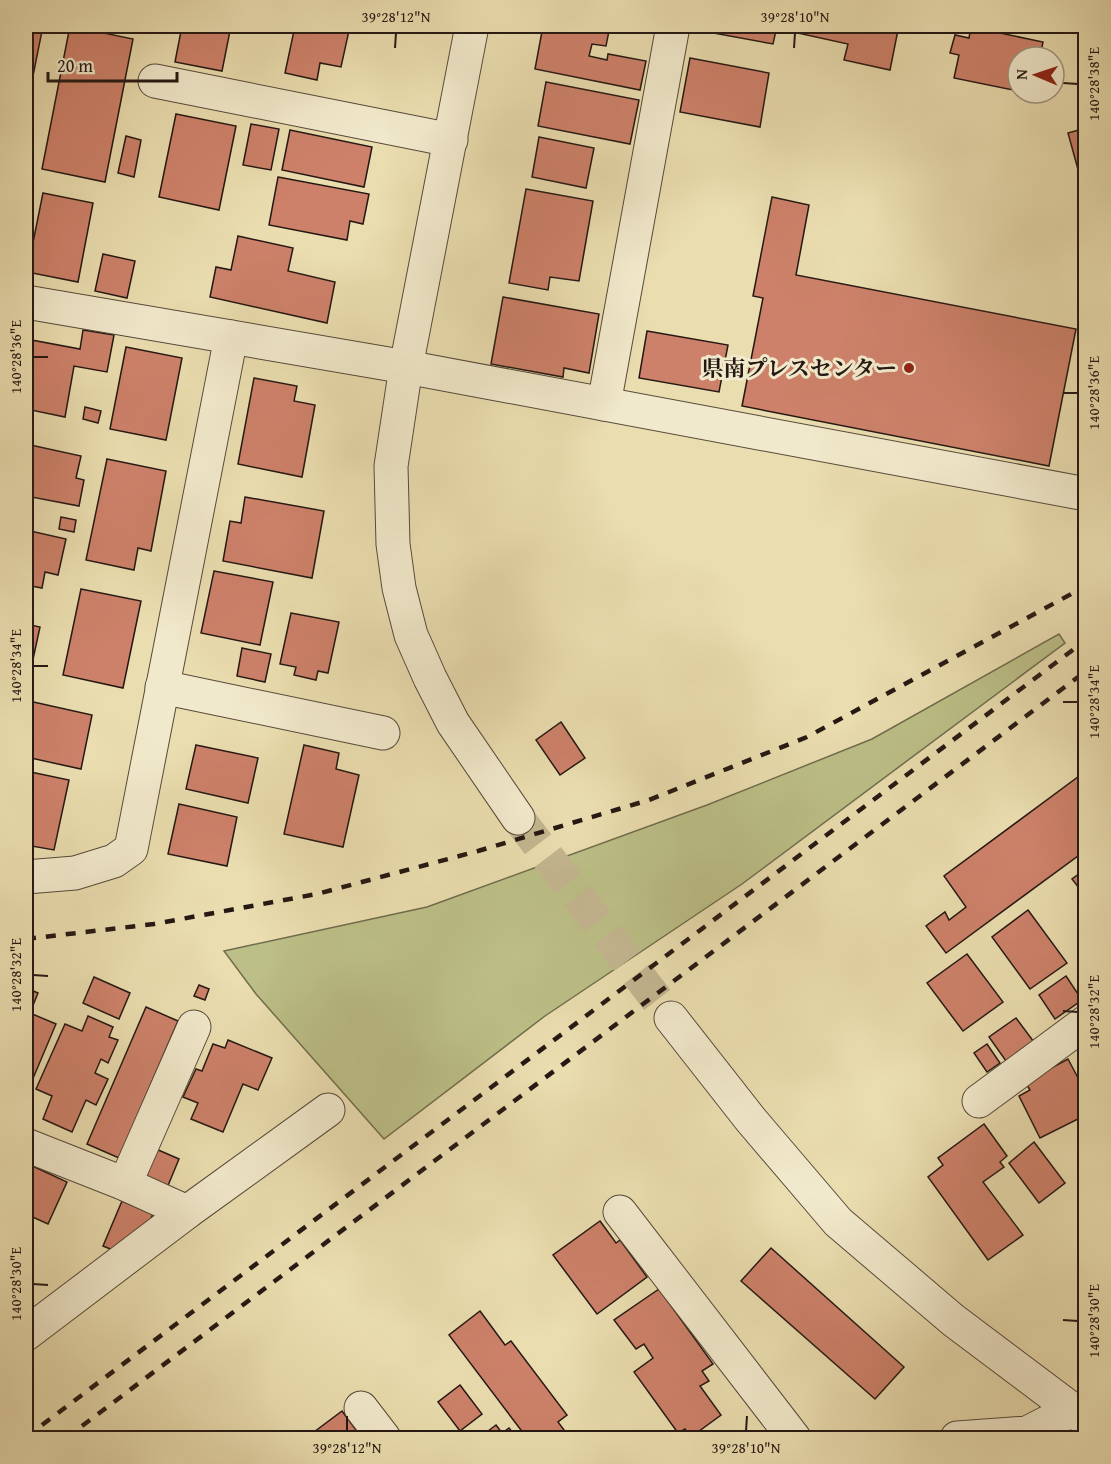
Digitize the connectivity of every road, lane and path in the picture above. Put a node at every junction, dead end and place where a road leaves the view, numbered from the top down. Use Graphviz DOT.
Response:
graph roads {
  1 [pos="472,26"];
  2 [pos="673,26"];
  3 [pos="155,81"];
  4 [pos="451,140"];
  5 [pos="26,302"];
  6 [pos="231,337"];
  7 [pos="406,367"];
  8 [pos="604,404"];
  9 [pos="1086,494"];
  10 [pos="162,687"];
  11 [pos="383,733"];
  12 [pos="519,818"];
  13 [pos="26,877"];
  14 [pos="671,1018"];
  15 [pos="1086,1022"];
  16 [pos="194,1027"];
  17 [pos="979,1101"];
  18 [pos="328,1110"];
  19 [pos="26,1145"];
  20 [pos="125,1184"];
  21 [pos="187,1212"];
  22 [pos="620,1212"];
  23 [pos="26,1334"];
  24 [pos="362,1408"];
  25 [pos="1079,1415"];
  26 [pos="384,1438"];
  27 [pos="794,1438"];
  28 [pos="957,1438"];
  1 -- 4 [label="street"];
  2 -- 8 [label="street"];
  3 -- 4 [label="street"];
  4 -- 7 [label="street"];
  5 -- 6 [label="street"];
  6 -- 7 [label="street"];
  6 -- 10 [label="street"];
  7 -- 8 [label="street"];
  7 -- 12 [label="street"];
  8 -- 9 [label="street"];
  10 -- 11 [label="street"];
  10 -- 13 [label="street"];
  14 -- 25 [label="street"];
  15 -- 17 [label="street"];
  16 -- 20 [label="street"];
  18 -- 21 [label="street"];
  19 -- 20 [label="street"];
  20 -- 21 [label="street"];
  21 -- 23 [label="street"];
  22 -- 27 [label="street"];
  24 -- 26 [label="street"];
  25 -- 28 [label="street"];
}
